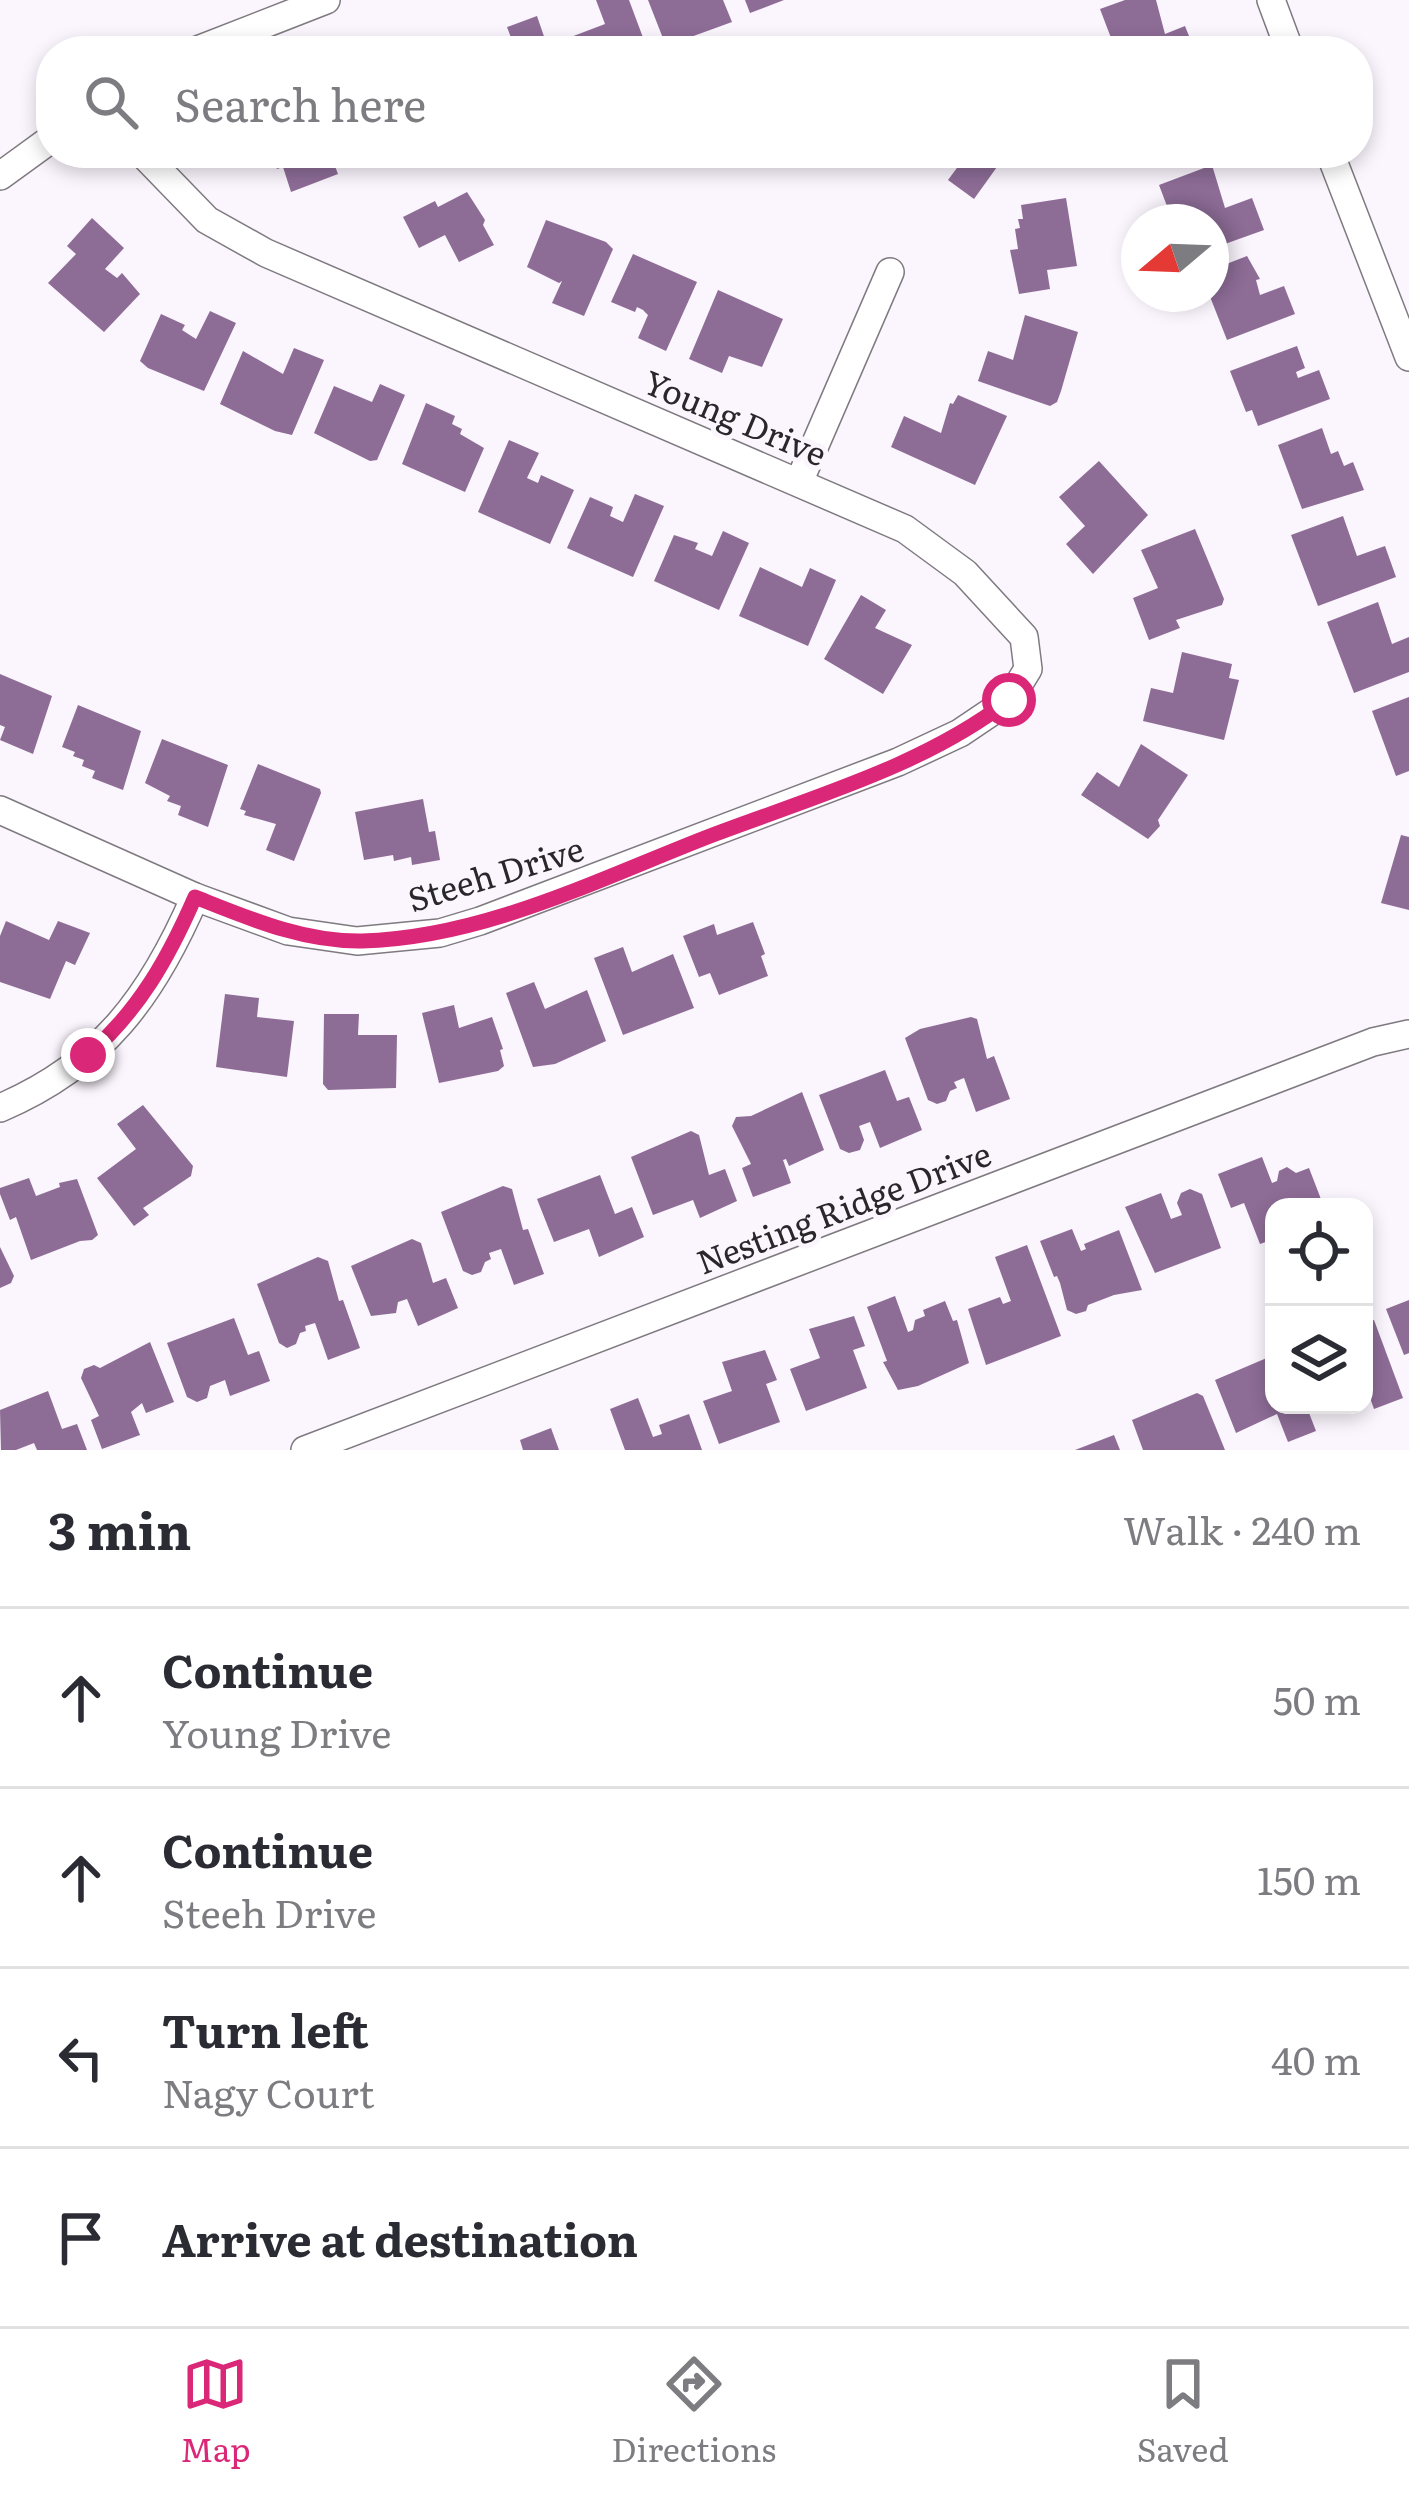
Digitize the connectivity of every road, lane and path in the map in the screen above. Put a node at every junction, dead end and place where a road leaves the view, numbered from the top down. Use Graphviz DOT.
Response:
graph roads {
  1 [pos="326,0"];
  2 [pos="1270,0"];
  3 [pos="234,36"];
  4 [pos="1284,36"];
  5 [pos="36,150"];
  6 [pos="157,168"];
  7 [pos="1336,168"];
  8 [pos="0,176"];
  9 [pos="890,272"];
  10 [pos="1409,358"];
  11 [pos="799,482"];
  12 [pos="806,799"];
  13 [pos="0,810"];
  14 [pos="195,897"];
  15 [pos="1409,1034"];
  16 [pos="0,1108"];
  17 [pos="304,1450"];
  1 -- 3 [label="street"];
  2 -- 4 [label="street"];
  5 -- 8 [label="street"];
  6 -- 11 [label="street, Young Drive"];
  7 -- 10 [label="street"];
  9 -- 11 [label="street"];
  11 -- 12 [label="street, Young Drive"];
  12 -- 14 [label="street, Steeh Drive"];
  13 -- 14 [label="street, Steeh Drive"];
  14 -- 16 [label="street"];
  15 -- 17 [label="street, Nesting Ridge Drive"];
}
